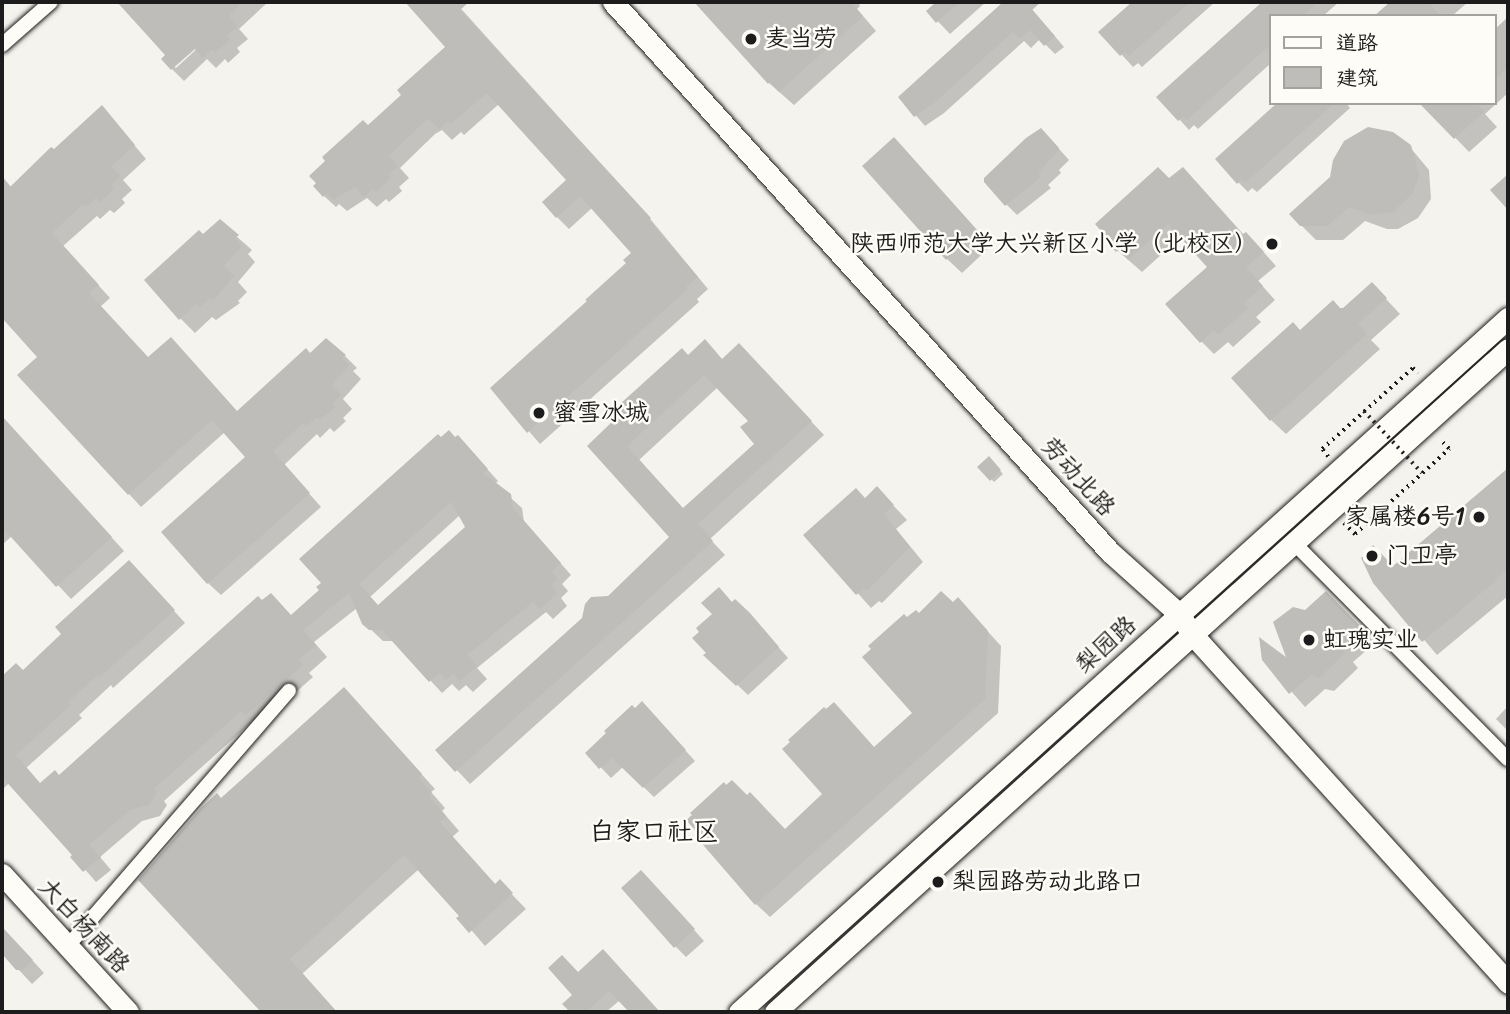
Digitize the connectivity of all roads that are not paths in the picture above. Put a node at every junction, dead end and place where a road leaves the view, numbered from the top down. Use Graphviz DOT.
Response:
graph roads {
  1 [pos="51,2"];
  2 [pos="613,2"];
  3 [pos="2,46"];
  4 [pos="1508,318"];
  5 [pos="1508,349"];
  6 [pos="1294,543"];
  7 [pos="1180,614"];
  8 [pos="1192,634"];
  9 [pos="289,691"];
  10 [pos="1508,758"];
  11 [pos="2,874"];
  12 [pos="67,947"];
  13 [pos="1508,984"];
  14 [pos="128,1012"];
  15 [pos="739,1012"];
  16 [pos="777,1012"];
  1 -- 3 [label="street"];
  2 -- 7 [label="main road, 劳动北路"];
  4 -- 7 [label="main road, 梨园路"];
  5 -- 6 [label="main road, 梨园路"];
  6 -- 8 [label="main road, 梨园路"];
  6 -- 10 [label="street"];
  7 -- 8 [label="main road, 劳动北路"];
  7 -- 15 [label="main road, 梨园路"];
  8 -- 13 [label="main road, 劳动北路"];
  8 -- 16 [label="main road, 梨园路"];
  9 -- 12 [label="street"];
  11 -- 12 [label="main road, 大白杨南路"];
  12 -- 14 [label="main road, 大白杨南路"];
}
